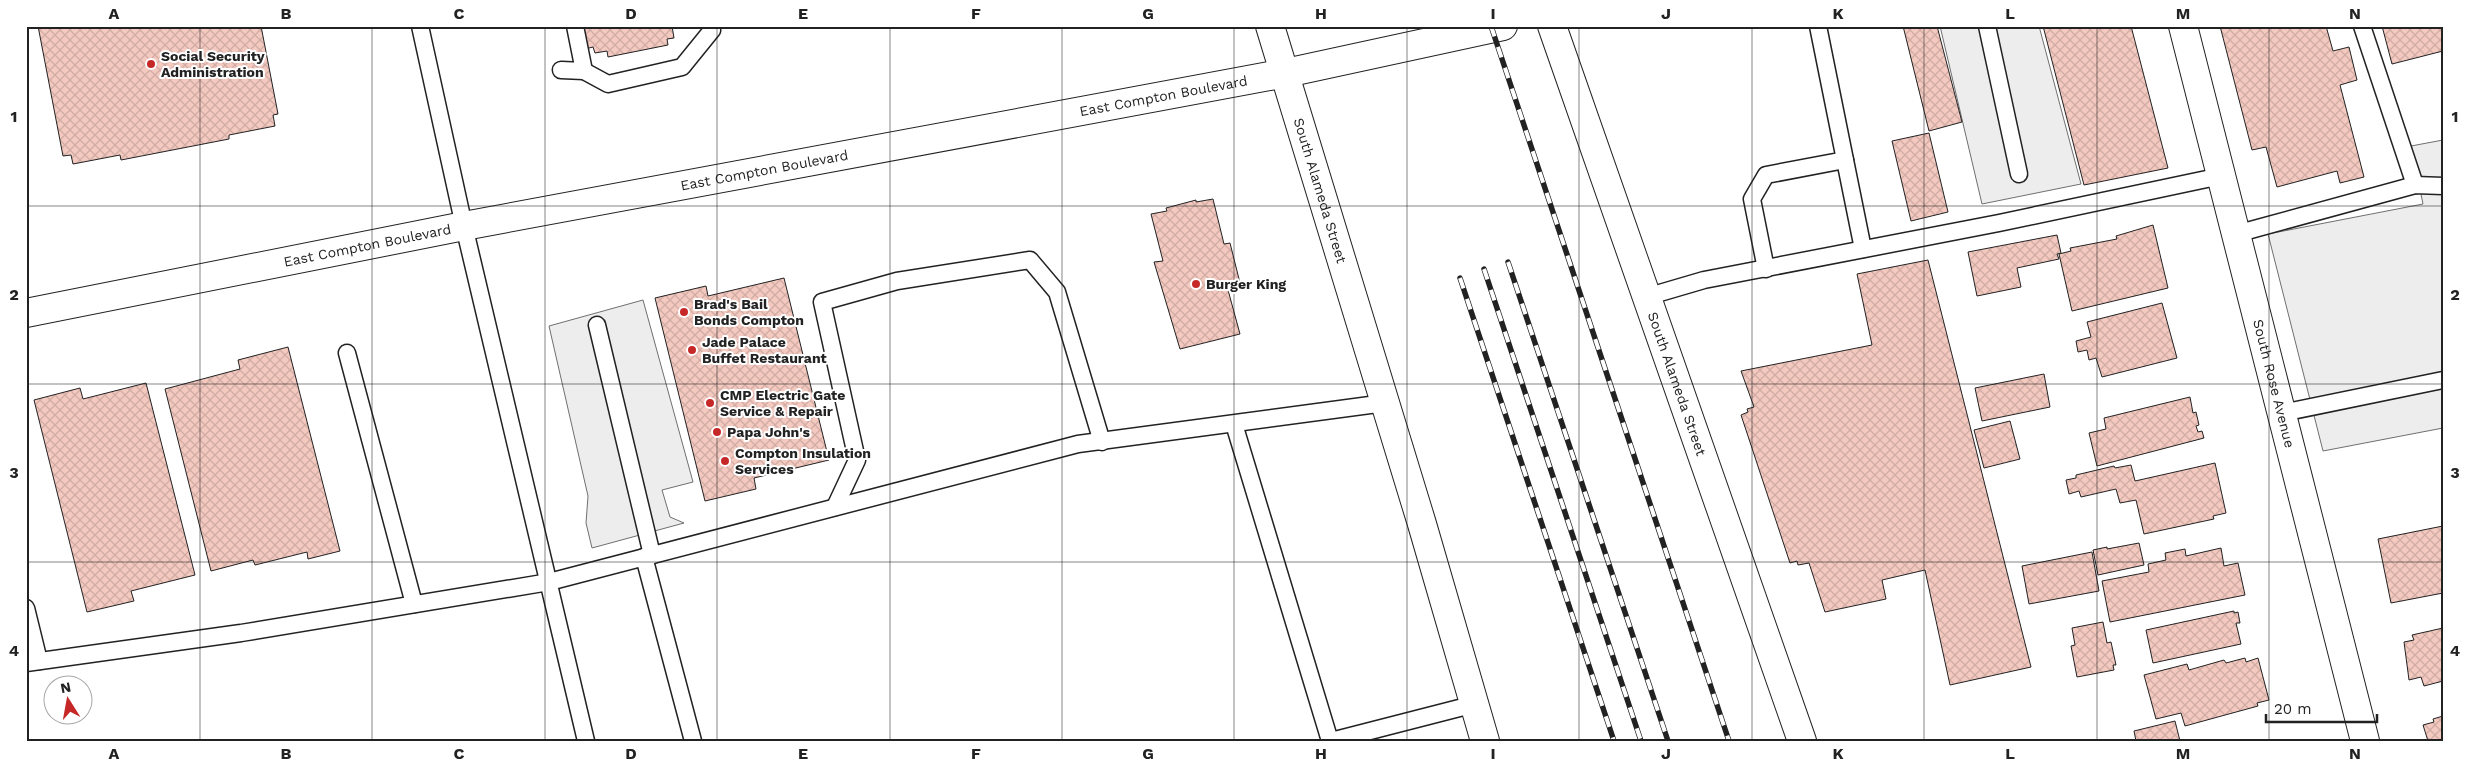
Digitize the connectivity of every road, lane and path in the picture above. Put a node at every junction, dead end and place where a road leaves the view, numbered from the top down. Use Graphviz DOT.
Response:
graph roads {
  1 [pos="420,26"];
  2 [pos="575,26"];
  3 [pos="1270,26"];
  4 [pos="1502,26"];
  5 [pos="1552,26"];
  6 [pos="1818,26"];
  7 [pos="1986,26"];
  8 [pos="2183,26"];
  9 [pos="2362,26"];
  10 [pos="711,28"];
  11 [pos="561,70"];
  12 [pos="584,71"];
  13 [pos="1286,73"];
  14 [pos="1845,160"];
  15 [pos="2019,174"];
  16 [pos="2221,176"];
  17 [pos="2415,185"];
  18 [pos="2443,186"];
  19 [pos="464,226"];
  20 [pos="2236,234"];
  21 [pos="1864,250"];
  22 [pos="1766,268"];
  23 [pos="1646,297"];
  24 [pos="26,313"];
  25 [pos="597,325"];
  26 [pos="348,354"];
  27 [pos="2443,380"];
  28 [pos="1385,403"];
  29 [pos="2282,413"];
  30 [pos="1234,424"];
  31 [pos="1102,442"];
  32 [pos="835,508"];
  33 [pos="648,556"];
  34 [pos="549,582"];
  35 [pos="414,604"];
  36 [pos="26,608"];
  37 [pos="32,662"];
  38 [pos="1475,704"];
  39 [pos="586,741"];
  40 [pos="693,741"];
  41 [pos="1330,741"];
  42 [pos="1485,741"];
  43 [pos="1802,741"];
  44 [pos="2365,741"];
  1 -- 19 [label="lane"];
  2 -- 12 [label="lane"];
  3 -- 13 [label="main road, South Alameda Street"];
  4 -- 13 [label="main road, East Compton Boulevard"];
  5 -- 23 [label="main road, South Alameda Street"];
  6 -- 14 [label="lane"];
  7 -- 15 [label="lane"];
  8 -- 16 [label="main road, South Rose Avenue"];
  9 -- 17 [label="lane"];
  10 -- 12 [label="lane"];
  11 -- 12 [label="lane"];
  13 -- 19 [label="main road, East Compton Boulevard"];
  13 -- 28 [label="main road, South Alameda Street"];
  14 -- 21 [label="lane"];
  14 -- 22 [label="lane"];
  16 -- 20 [label="main road, South Rose Avenue"];
  16 -- 21 [label="lane"];
  17 -- 18 [label="lane"];
  17 -- 20 [label="lane"];
  19 -- 24 [label="main road, East Compton Boulevard"];
  19 -- 34 [label="lane"];
  20 -- 29 [label="main road, South Rose Avenue"];
  21 -- 22 [label="lane"];
  22 -- 23 [label="lane"];
  23 -- 43 [label="main road, South Alameda Street"];
  25 -- 33 [label="lane"];
  26 -- 35 [label="lane"];
  27 -- 29 [label="lane"];
  28 -- 30 [label="lane"];
  28 -- 38 [label="main road, South Alameda Street"];
  29 -- 44 [label="main road, South Rose Avenue"];
  30 -- 31 [label="lane"];
  30 -- 41 [label="lane"];
  31 -- 32 [label="lane"];
  31 -- 32 [label="lane"];
  32 -- 33 [label="lane"];
  33 -- 34 [label="lane"];
  33 -- 40 [label="lane"];
  34 -- 35 [label="lane"];
  34 -- 39 [label="lane"];
  35 -- 37 [label="lane"];
  36 -- 37 [label="lane"];
  38 -- 41 [label="lane"];
  38 -- 42 [label="main road, South Alameda Street"];
}
